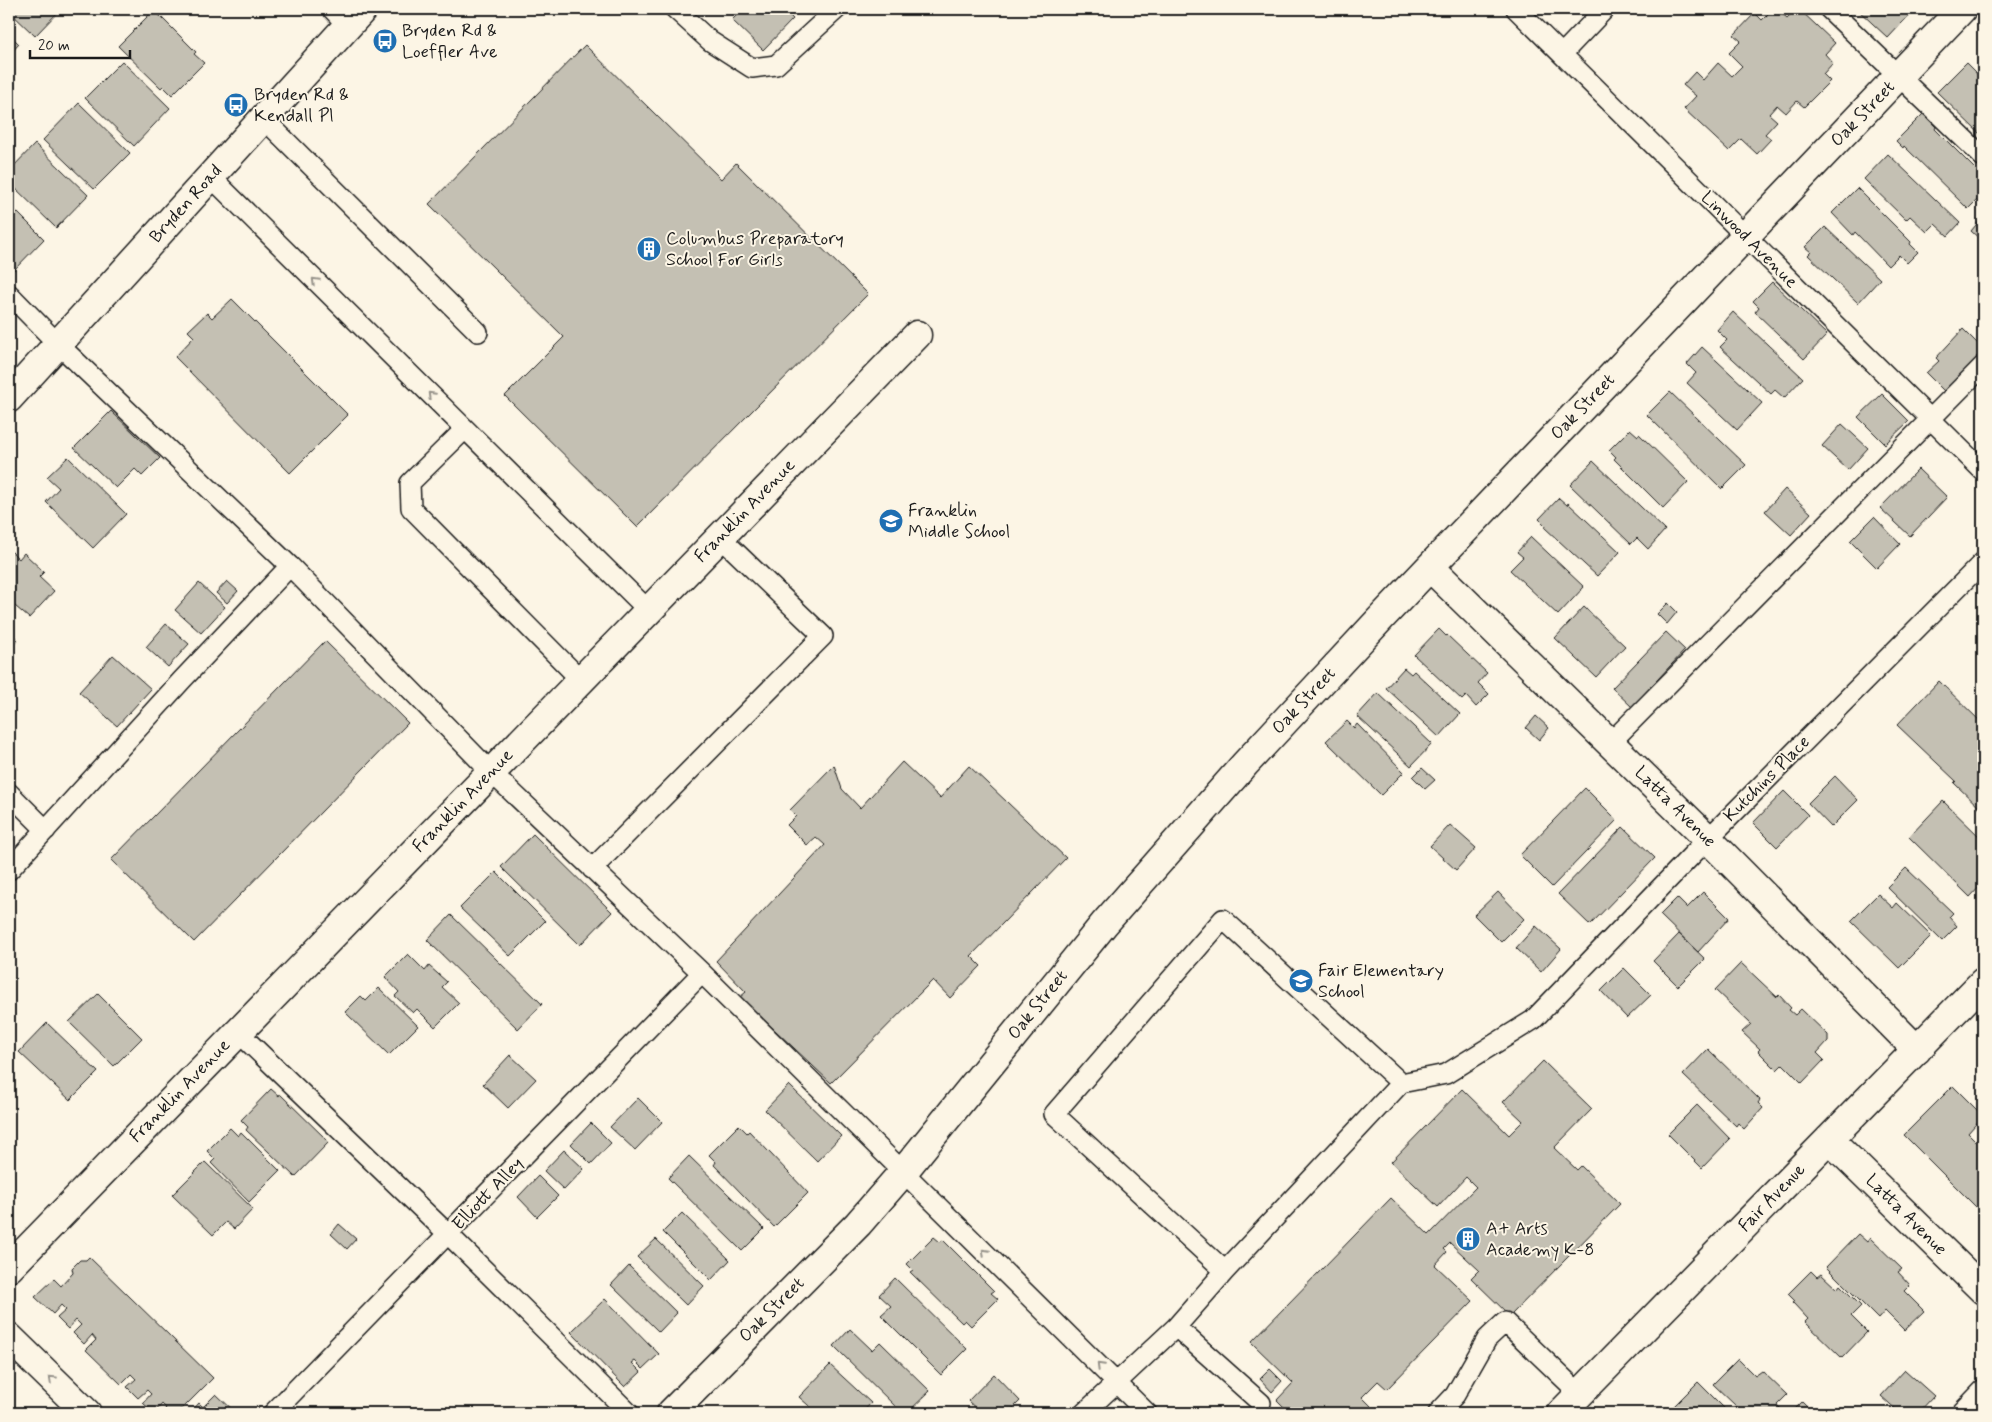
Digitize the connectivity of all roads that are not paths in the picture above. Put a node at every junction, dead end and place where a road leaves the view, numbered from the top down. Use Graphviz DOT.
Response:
graph roads {
  1 [pos="675,9"];
  2 [pos="837,9"];
  3 [pos="1516,9"];
  4 [pos="1605,9"];
  5 [pos="1829,9"];
  6 [pos="1962,9"];
  7 [pos="348,14"];
  8 [pos="1562,54"];
  9 [pos="1898,77"];
  10 [pos="264,119"];
  11 [pos="1983,157"];
  12 [pos="211,177"];
  13 [pos="1745,237"];
  14 [pos="9,294"];
  15 [pos="478,332"];
  16 [pos="917,335"];
  17 [pos="58,344"];
  18 [pos="1983,366"];
  19 [pos="9,398"];
  20 [pos="1930,419"];
  21 [pos="466,429"];
  22 [pos="1983,471"];
  23 [pos="720,537"];
  24 [pos="1983,562"];
  25 [pos="290,566"];
  26 [pos="1430,567"];
  27 [pos="649,610"];
  28 [pos="581,680"];
  29 [pos="1610,743"];
  30 [pos="491,772"];
  31 [pos="9,793"];
  32 [pos="46,830"];
  33 [pos="1708,839"];
  34 [pos="592,869"];
  35 [pos="9,870"];
  36 [pos="702,973"];
  37 [pos="1983,982"];
  38 [pos="238,1032"];
  39 [pos="1917,1050"];
  40 [pos="1401,1083"];
  41 [pos="1829,1139"];
  42 [pos="904,1171"];
  43 [pos="448,1234"];
  44 [pos="9,1268"];
  45 [pos="1225,1270"];
  46 [pos="1983,1290"];
  47 [pos="1176,1327"];
  48 [pos="9,1337"];
  49 [pos="1117,1382"];
  50 [pos="1983,1390"];
  51 [pos="1580,1394"];
  52 [pos="1261,1403"];
  53 [pos="87,1413"];
  54 [pos="273,1413"];
  55 [pos="629,1413"];
  56 [pos="671,1413"];
  57 [pos="1084,1413"];
  58 [pos="1147,1413"];
  59 [pos="1438,1413"];
  60 [pos="1561,1413"];
  61 [pos="1961,1413"];
  1 -- 2 [label="lane"];
  3 -- 8 [label="lane, Linwood Avenue"];
  4 -- 8 [label="lane"];
  5 -- 9 [label="lane"];
  6 -- 9 [label="street, Oak Street"];
  7 -- 10 [label="street, Bryden Road"];
  8 -- 13 [label="lane, Linwood Avenue"];
  9 -- 11 [label="lane"];
  9 -- 13 [label="street, Oak Street"];
  10 -- 12 [label="street, Bryden Road"];
  10 -- 15 [label="lane"];
  12 -- 17 [label="street, Bryden Road"];
  21 -- 12 [label="lane, one-way"];
  13 -- 20 [label="lane, Linwood Avenue"];
  13 -- 26 [label="street, Oak Street"];
  14 -- 17 [label="lane"];
  16 -- 23 [label="street, Franklin Avenue"];
  17 -- 19 [label="street, Bryden Road"];
  17 -- 25 [label="lane"];
  18 -- 20 [label="lane"];
  20 -- 22 [label="lane, Linwood Avenue"];
  20 -- 29 [label="lane"];
  21 -- 27 [label="lane"];
  21 -- 28 [label="lane"];
  23 -- 27 [label="street, Franklin Avenue"];
  23 -- 34 [label="lane"];
  24 -- 33 [label="lane, Kutchins Place"];
  25 -- 30 [label="lane"];
  25 -- 32 [label="lane"];
  26 -- 29 [label="street, Latta Avenue"];
  26 -- 42 [label="street, Oak Street"];
  27 -- 28 [label="street, Franklin Avenue"];
  28 -- 30 [label="street, Franklin Avenue"];
  29 -- 33 [label="street, Latta Avenue"];
  30 -- 34 [label="lane"];
  30 -- 38 [label="street, Franklin Avenue"];
  31 -- 32 [label="lane"];
  32 -- 35 [label="lane"];
  33 -- 39 [label="street, Latta Avenue"];
  33 -- 40 [label="lane, Kutchins Place"];
  34 -- 36 [label="lane"];
  36 -- 42 [label="lane"];
  36 -- 43 [label="lane, Elliott Alley"];
  37 -- 39 [label="street, Fair Avenue"];
  38 -- 43 [label="lane"];
  38 -- 44 [label="street, Franklin Avenue"];
  39 -- 41 [label="street, Fair Avenue"];
  40 -- 45 [label="lane"];
  40 -- 45 [label="lane"];
  41 -- 46 [label="street, Latta Avenue"];
  41 -- 51 [label="street, Fair Avenue"];
  49 -- 42 [label="lane, one-way"];
  42 -- 56 [label="street, Oak Street"];
  43 -- 54 [label="lane, Elliott Alley"];
  43 -- 55 [label="lane"];
  45 -- 47 [label="lane"];
  47 -- 49 [label="lane"];
  47 -- 52 [label="lane"];
  53 -- 48 [label="street, one-way"];
  49 -- 57 [label="lane"];
  49 -- 58 [label="lane"];
  50 -- 61 [label="lane"];
  51 -- 59 [label="lane"];
  51 -- 60 [label="street, Fair Avenue"];
}
